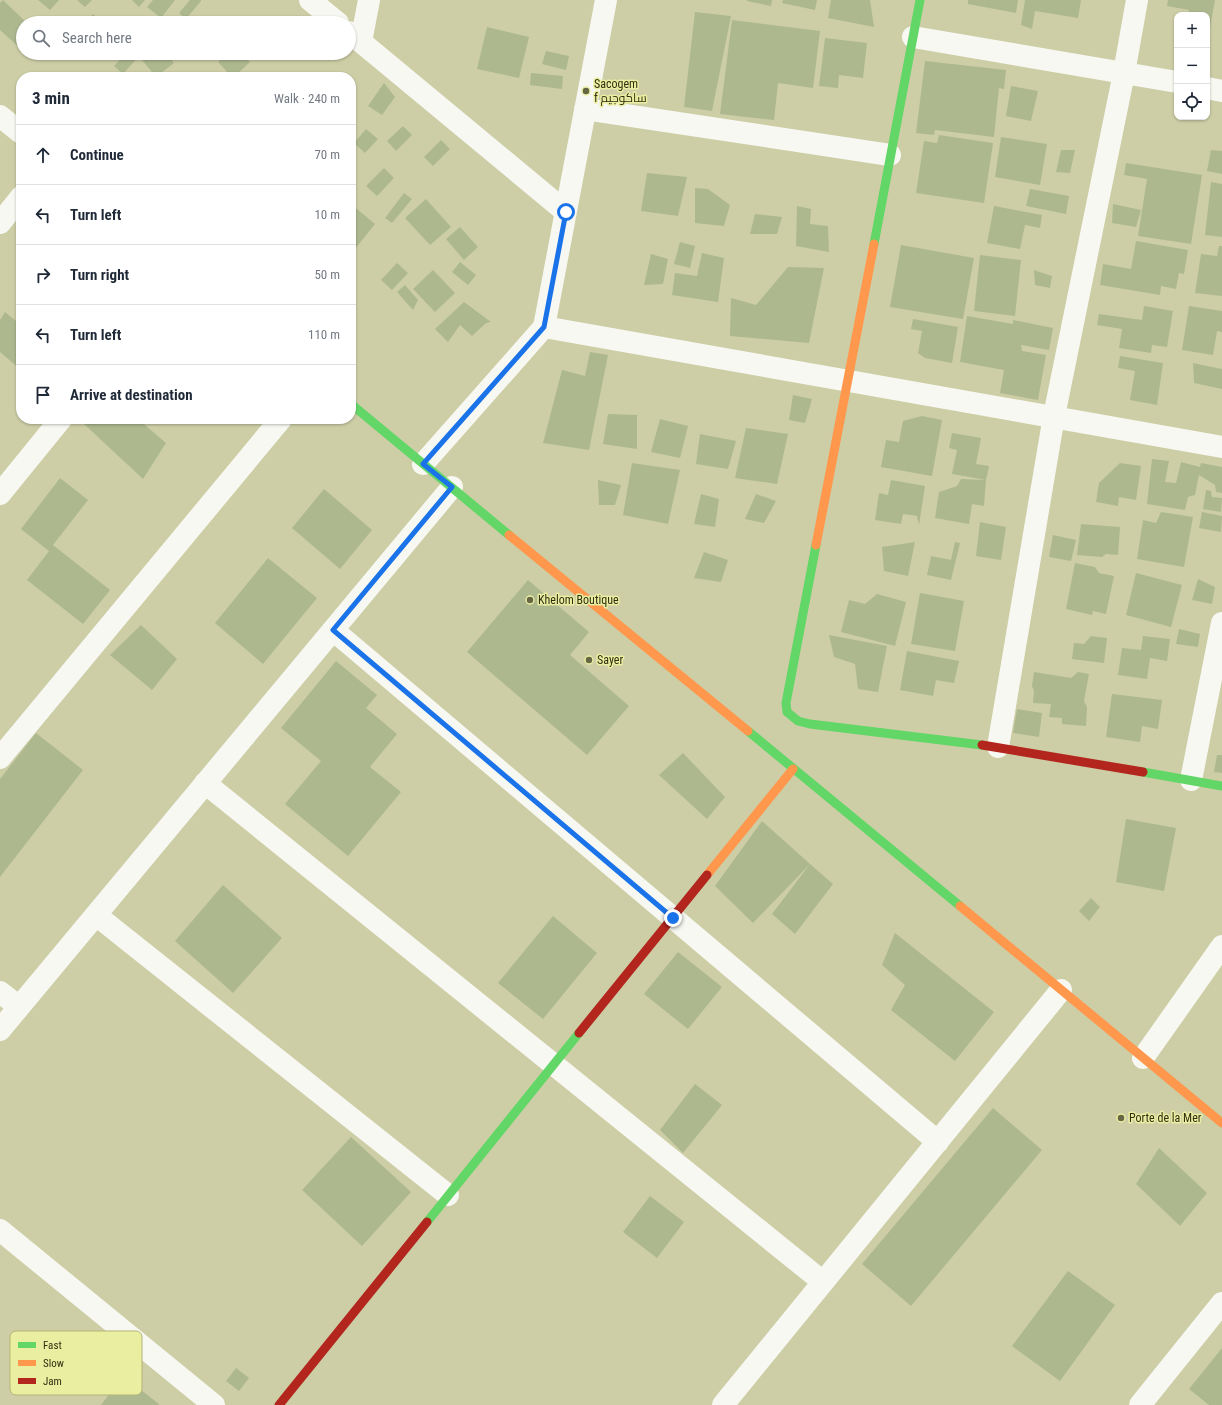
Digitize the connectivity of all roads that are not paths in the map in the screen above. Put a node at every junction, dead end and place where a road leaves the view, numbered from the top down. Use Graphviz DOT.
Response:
graph roads {
  1 [pos="310,0"];
  2 [pos="368,0"];
  3 [pos="606,0"];
  4 [pos="920,0"];
  5 [pos="1137,0"];
  6 [pos="329,16"];
  7 [pos="356,34"];
  8 [pos="913,37"];
  9 [pos="356,38"];
  10 [pos="1124,73"];
  11 [pos="1174,81"];
  12 [pos="1210,89"];
  13 [pos="1222,91"];
  14 [pos="586,109"];
  15 [pos="0,116"];
  16 [pos="16,129"];
  17 [pos="890,155"];
  18 [pos="16,203"];
  19 [pos="566,212"];
  20 [pos="0,223"];
  21 [pos="544,327"];
  22 [pos="848,380"];
  23 [pos="356,408"];
  24 [pos="1054,416"];
  25 [pos="57,424"];
  26 [pos="277,424"];
  27 [pos="1222,447"];
  28 [pos="423,464"];
  29 [pos="452,487"];
  30 [pos="0,494"];
  31 [pos="1222,623"];
  32 [pos="333,630"];
  33 [pos="998,747"];
  34 [pos="0,758"];
  35 [pos="793,769"];
  36 [pos="1191,780"];
  37 [pos="206,783"];
  38 [pos="1222,786"];
  39 [pos="96,914"];
  40 [pos="673,918"];
  41 [pos="1222,946"];
  42 [pos="1061,990"];
  43 [pos="0,992"];
  44 [pos="19,1007"];
  45 [pos="0,1030"];
  46 [pos="1143,1058"];
  47 [pos="554,1065"];
  48 [pos="1222,1123"];
  49 [pos="938,1142"];
  50 [pos="448,1195"];
  51 [pos="0,1230"];
  52 [pos="823,1282"];
  53 [pos="1222,1304"];
  54 [pos="124,1331"];
  55 [pos="142,1346"];
  56 [pos="214,1405"];
  57 [pos="279,1405"];
  58 [pos="723,1405"];
  59 [pos="1140,1405"];
  1 -- 6 [label="street"];
  2 -- 7 [label="street"];
  3 -- 14 [label="street"];
  4 -- 8 [label="street"];
  5 -- 10 [label="street"];
  8 -- 10 [label="street"];
  8 -- 17 [label="street"];
  9 -- 19 [label="street"];
  10 -- 11 [label="street"];
  10 -- 24 [label="street"];
  12 -- 13 [label="street"];
  14 -- 17 [label="street"];
  14 -- 19 [label="street"];
  15 -- 16 [label="street"];
  17 -- 22 [label="street"];
  18 -- 20 [label="street"];
  19 -- 21 [label="street"];
  21 -- 22 [label="street"];
  21 -- 28 [label="street"];
  22 -- 24 [label="street"];
  22 -- 33 [label="street"];
  23 -- 28 [label="street"];
  24 -- 27 [label="street"];
  24 -- 33 [label="street"];
  25 -- 30 [label="street"];
  26 -- 34 [label="street"];
  28 -- 29 [label="street"];
  29 -- 32 [label="street"];
  29 -- 35 [label="street"];
  31 -- 36 [label="street"];
  32 -- 37 [label="street"];
  32 -- 40 [label="street"];
  33 -- 36 [label="street"];
  35 -- 40 [label="street"];
  35 -- 42 [label="street"];
  36 -- 38 [label="street"];
  37 -- 39 [label="street"];
  37 -- 47 [label="street"];
  39 -- 44 [label="street"];
  39 -- 50 [label="street"];
  40 -- 47 [label="street"];
  40 -- 49 [label="street"];
  41 -- 46 [label="street"];
  42 -- 46 [label="street"];
  42 -- 49 [label="street"];
  43 -- 44 [label="street"];
  44 -- 45 [label="street"];
  46 -- 48 [label="street"];
  47 -- 50 [label="street"];
  47 -- 52 [label="street"];
  49 -- 52 [label="street"];
  50 -- 57 [label="street"];
  51 -- 54 [label="street"];
  52 -- 58 [label="street"];
  53 -- 59 [label="street"];
  55 -- 56 [label="street"];
}
